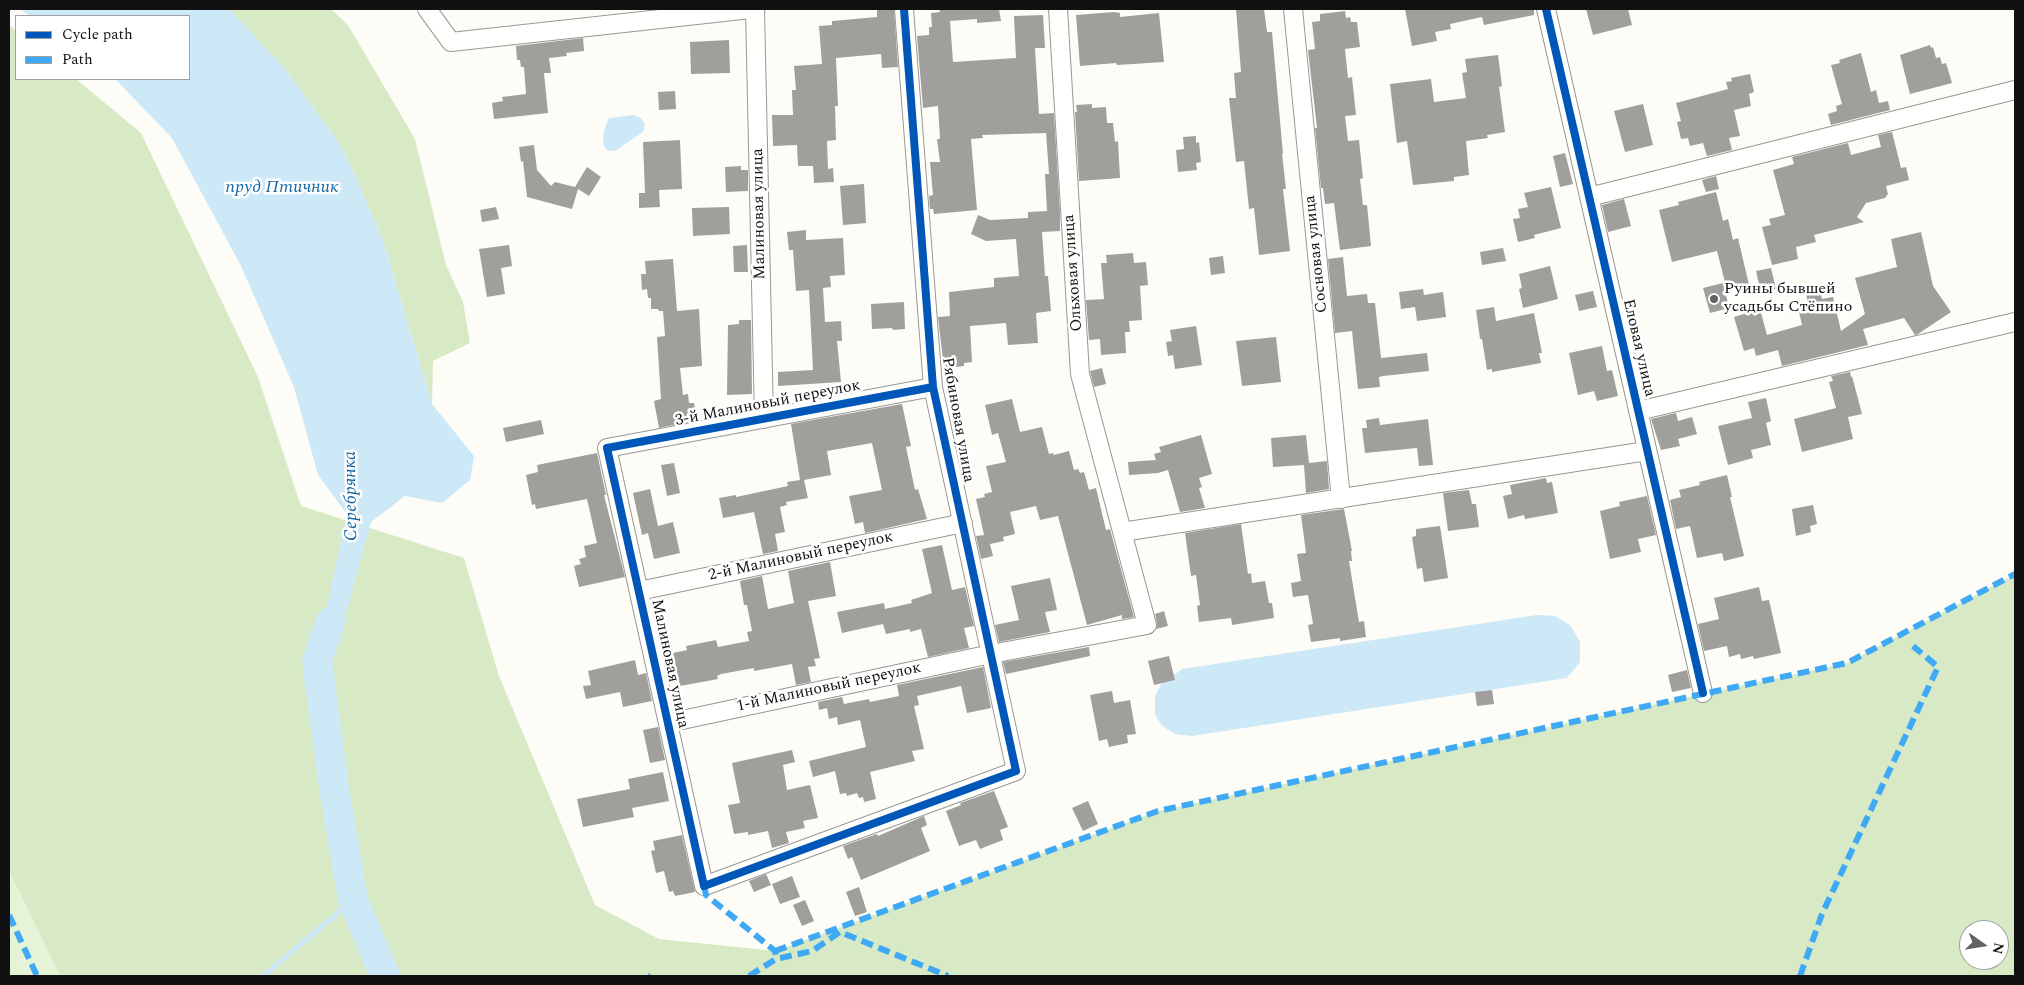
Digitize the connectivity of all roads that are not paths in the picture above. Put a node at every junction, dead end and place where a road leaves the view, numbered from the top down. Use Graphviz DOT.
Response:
graph roads {
  1 [pos="427,9"];
  2 [pos="751,9"];
  3 [pos="755,9"];
  4 [pos="904,9"];
  5 [pos="1059,9"];
  6 [pos="1293,9"];
  7 [pos="1546,9"];
  8 [pos="2015,90"];
  9 [pos="1589,197"];
  10 [pos="2015,322"];
  11 [pos="933,387"];
  12 [pos="1638,411"];
  13 [pos="764,419"];
  14 [pos="607,448"];
  15 [pos="1648,451"];
  16 [pos="1341,499"];
  17 [pos="962,523"];
  18 [pos="1122,532"];
  19 [pos="639,590"];
  20 [pos="991,654"];
  21 [pos="1703,693"];
  22 [pos="668,723"];
  23 [pos="704,886"];
  1 -- 2 [label="street"];
  3 -- 13 [label="street, Малиновая улица"];
  4 -- 11 [label="street, Рябиновая улица"];
  5 -- 18 [label="street, Ольховая улица"];
  6 -- 16 [label="street, Сосновая улица"];
  7 -- 9 [label="street, Еловая улица"];
  8 -- 9 [label="street"];
  9 -- 12 [label="street, Еловая улица"];
  10 -- 12 [label="street"];
  11 -- 13 [label="street, 3-й Малиновый переулок"];
  11 -- 17 [label="street, Рябиновая улица"];
  12 -- 15 [label="street, Еловая улица"];
  13 -- 14 [label="street, 3-й Малиновый переулок"];
  14 -- 19 [label="street, Малиновая улица"];
  15 -- 16 [label="street"];
  15 -- 21 [label="street, Еловая улица"];
  16 -- 18 [label="street"];
  17 -- 19 [label="street, 2-й Малиновый переулок"];
  17 -- 20 [label="street, Рябиновая улица"];
  18 -- 20 [label="street, Ольховая улица"];
  19 -- 22 [label="street, Малиновая улица"];
  20 -- 22 [label="street, 1-й Малиновый переулок"];
  20 -- 23 [label="street, Рябиновая улица"];
  22 -- 23 [label="street, Малиновая улица"];
}
